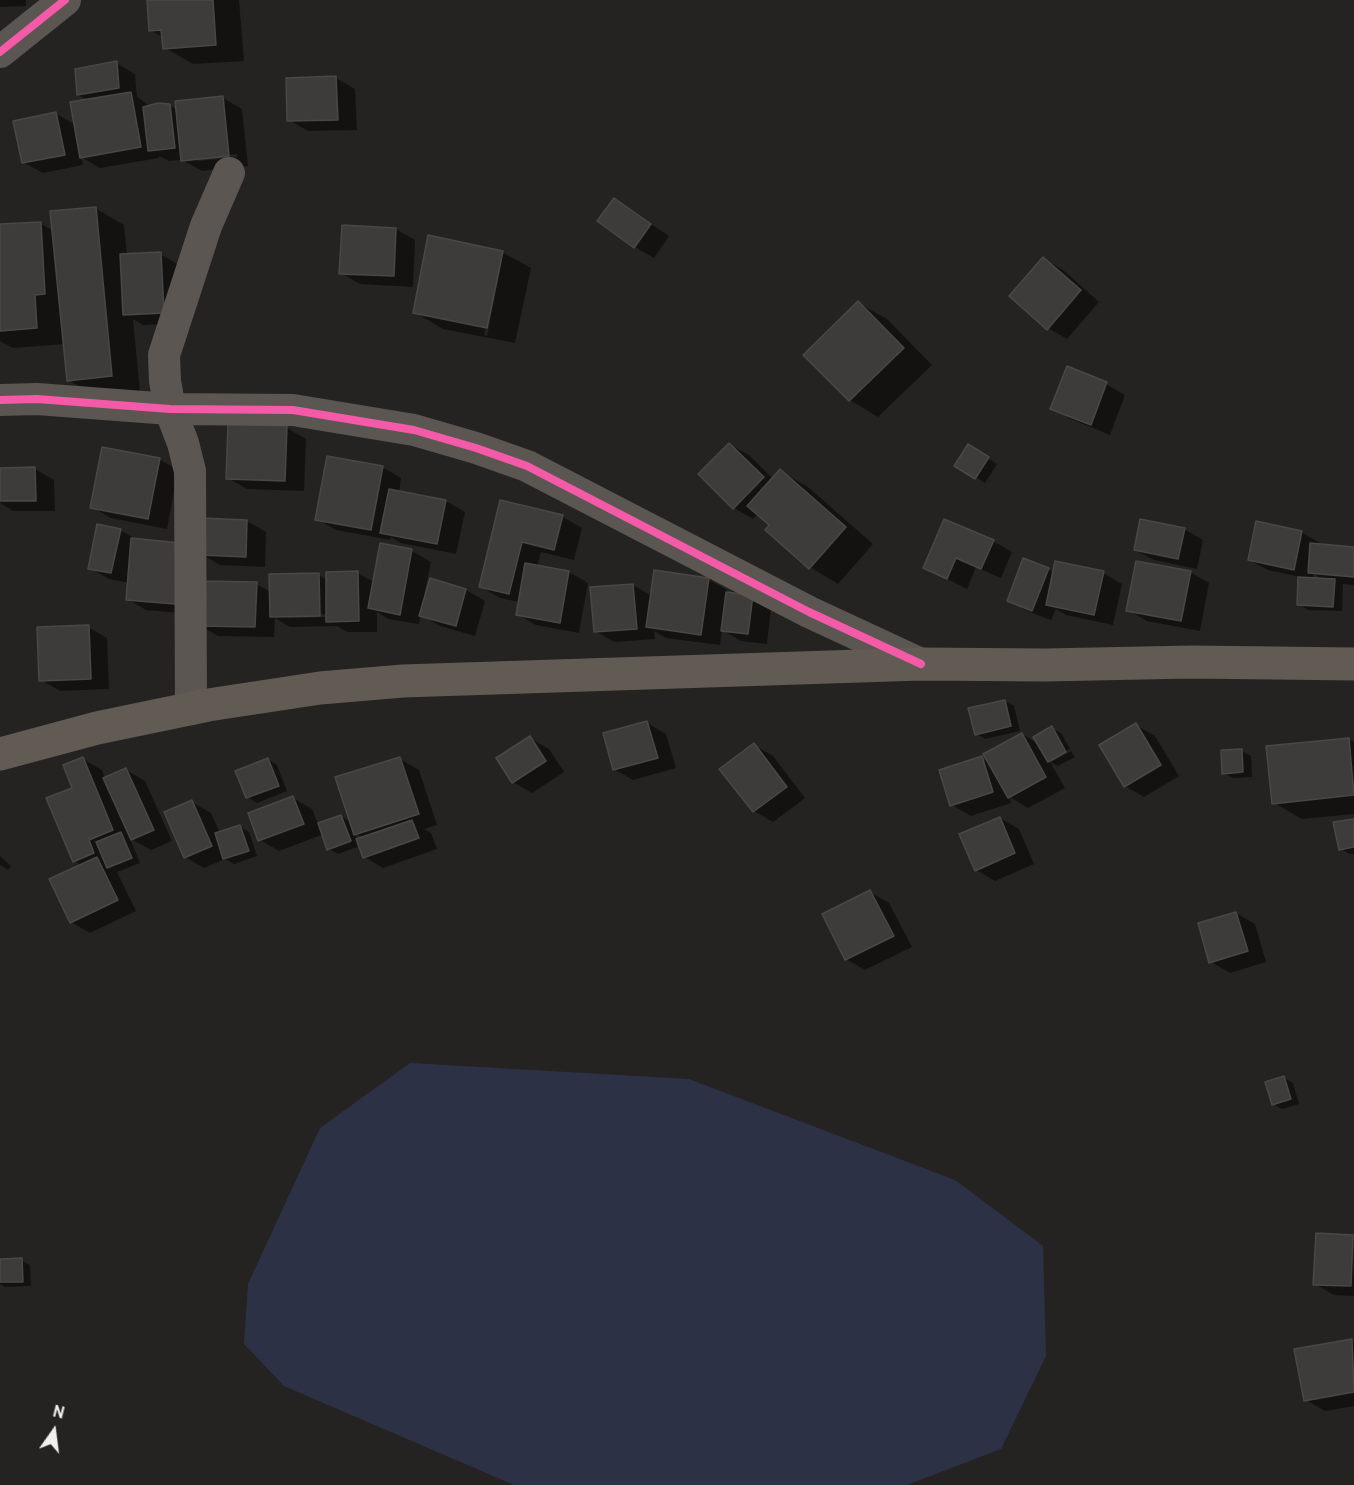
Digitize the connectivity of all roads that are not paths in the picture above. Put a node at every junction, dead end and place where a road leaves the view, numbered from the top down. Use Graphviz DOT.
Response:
graph roads {
  1 [pos="65,0"];
  2 [pos="0,52"];
  3 [pos="230,173"];
  4 [pos="0,400"];
  5 [pos="170,409"];
  6 [pos="921,664"];
  7 [pos="1354,664"];
  8 [pos="191,709"];
  9 [pos="0,754"];
  1 -- 2 [label="street"];
  3 -- 5 [label="street"];
  4 -- 5 [label="street"];
  5 -- 6 [label="street"];
  5 -- 8 [label="street"];
  6 -- 7 [label="highway"];
  6 -- 8 [label="highway"];
  8 -- 9 [label="highway"];
}
